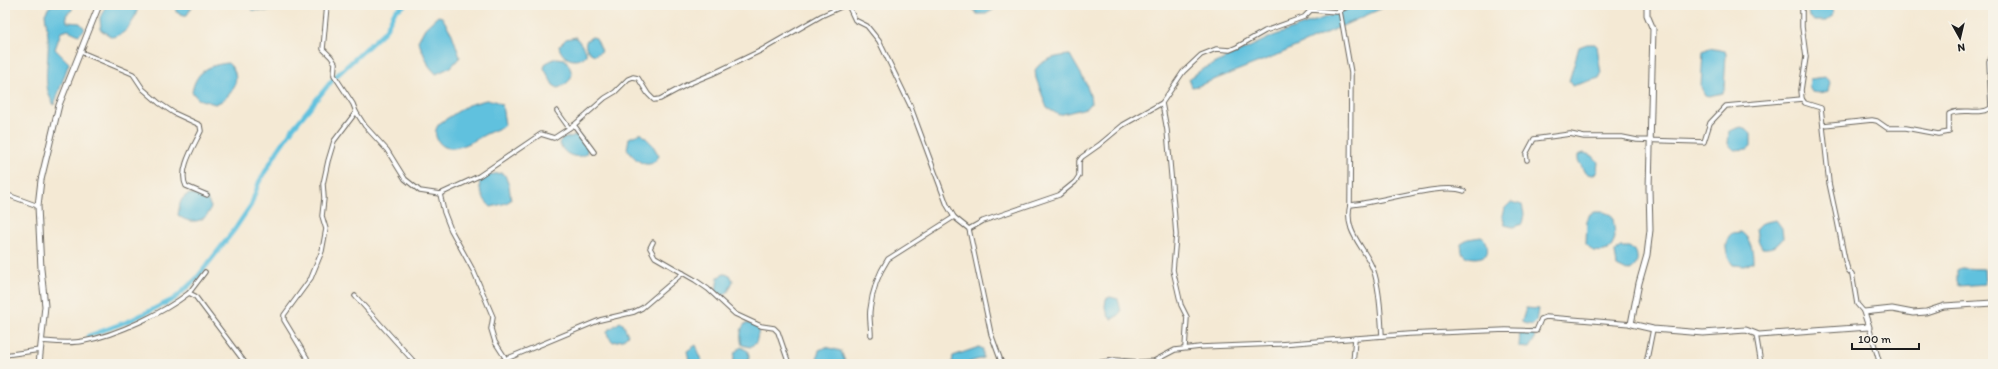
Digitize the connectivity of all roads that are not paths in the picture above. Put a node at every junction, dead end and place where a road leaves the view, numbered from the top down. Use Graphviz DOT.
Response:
graph roads {
  1 [pos="100,5"];
  2 [pos="327,5"];
  3 [pos="845,5"];
  4 [pos="848,5"];
  5 [pos="1310,5"];
  6 [pos="1350,5"];
  7 [pos="1647,5"];
  8 [pos="1802,5"];
  9 [pos="1311,10"];
  10 [pos="1340,11"];
  11 [pos="81,52"];
  12 [pos="1993,54"];
  13 [pos="1802,99"];
  14 [pos="1162,103"];
  15 [pos="557,111"];
  16 [pos="356,112"];
  17 [pos="574,125"];
  18 [pos="1824,125"];
  19 [pos="569,128"];
  20 [pos="1651,140"];
  21 [pos="594,152"];
  22 [pos="1527,160"];
  23 [pos="1464,191"];
  24 [pos="5,194"];
  25 [pos="440,194"];
  26 [pos="208,196"];
  27 [pos="1350,205"];
  28 [pos="38,206"];
  29 [pos="954,217"];
  30 [pos="970,229"];
  31 [pos="653,242"];
  32 [pos="205,272"];
  33 [pos="683,273"];
  34 [pos="189,293"];
  35 [pos="355,296"];
  36 [pos="1993,303"];
  37 [pos="1864,312"];
  38 [pos="1632,324"];
  39 [pos="1869,327"];
  40 [pos="1653,329"];
  41 [pos="1756,334"];
  42 [pos="871,335"];
  43 [pos="1382,336"];
  44 [pos="1355,338"];
  45 [pos="41,341"];
  46 [pos="1185,348"];
  47 [pos="40,350"];
  48 [pos="5,355"];
  49 [pos="506,359"];
  50 [pos="39,364"];
  51 [pos="246,364"];
  52 [pos="306,364"];
  53 [pos="416,364"];
  54 [pos="494,364"];
  55 [pos="789,364"];
  56 [pos="1002,364"];
  57 [pos="1090,364"];
  58 [pos="1353,364"];
  59 [pos="1646,364"];
  60 [pos="1761,364"];
  61 [pos="1880,364"];
  1 -- 11 [label="street"];
  2 -- 16 [label="street"];
  3 -- 17 [label="street"];
  4 -- 29 [label="street"];
  5 -- 9 [label="street"];
  6 -- 10 [label="street"];
  7 -- 20 [label="street"];
  8 -- 13 [label="street"];
  9 -- 10 [label="street"];
  9 -- 14 [label="street"];
  10 -- 27 [label="street"];
  11 -- 26 [label="street"];
  11 -- 28 [label="street"];
  12 -- 18 [label="street"];
  13 -- 18 [label="street"];
  13 -- 20 [label="street"];
  14 -- 30 [label="street"];
  14 -- 46 [label="street"];
  15 -- 19 [label="street"];
  16 -- 25 [label="street"];
  16 -- 52 [label="street"];
  17 -- 19 [label="street"];
  17 -- 21 [label="street"];
  18 -- 37 [label="street"];
  19 -- 25 [label="street"];
  20 -- 22 [label="street"];
  20 -- 38 [label="street"];
  23 -- 27 [label="street"];
  24 -- 28 [label="street"];
  25 -- 49 [label="street"];
  27 -- 43 [label="street"];
  28 -- 45 [label="street"];
  29 -- 30 [label="street"];
  29 -- 42 [label="street"];
  30 -- 56 [label="street"];
  31 -- 33 [label="street"];
  32 -- 34 [label="street"];
  33 -- 49 [label="street"];
  33 -- 55 [label="street"];
  34 -- 45 [label="street"];
  34 -- 51 [label="street"];
  35 -- 53 [label="street"];
  36 -- 37 [label="street"];
  37 -- 39 [label="street"];
  38 -- 40 [label="street"];
  38 -- 43 [label="street"];
  39 -- 41 [label="street"];
  39 -- 61 [label="street"];
  40 -- 41 [label="street"];
  40 -- 59 [label="street"];
  41 -- 60 [label="street"];
  43 -- 44 [label="street"];
  44 -- 46 [label="street"];
  44 -- 58 [label="street"];
  45 -- 47 [label="street"];
  46 -- 57 [label="street"];
  47 -- 48 [label="street"];
  47 -- 50 [label="street"];
  49 -- 54 [label="street"];
}
